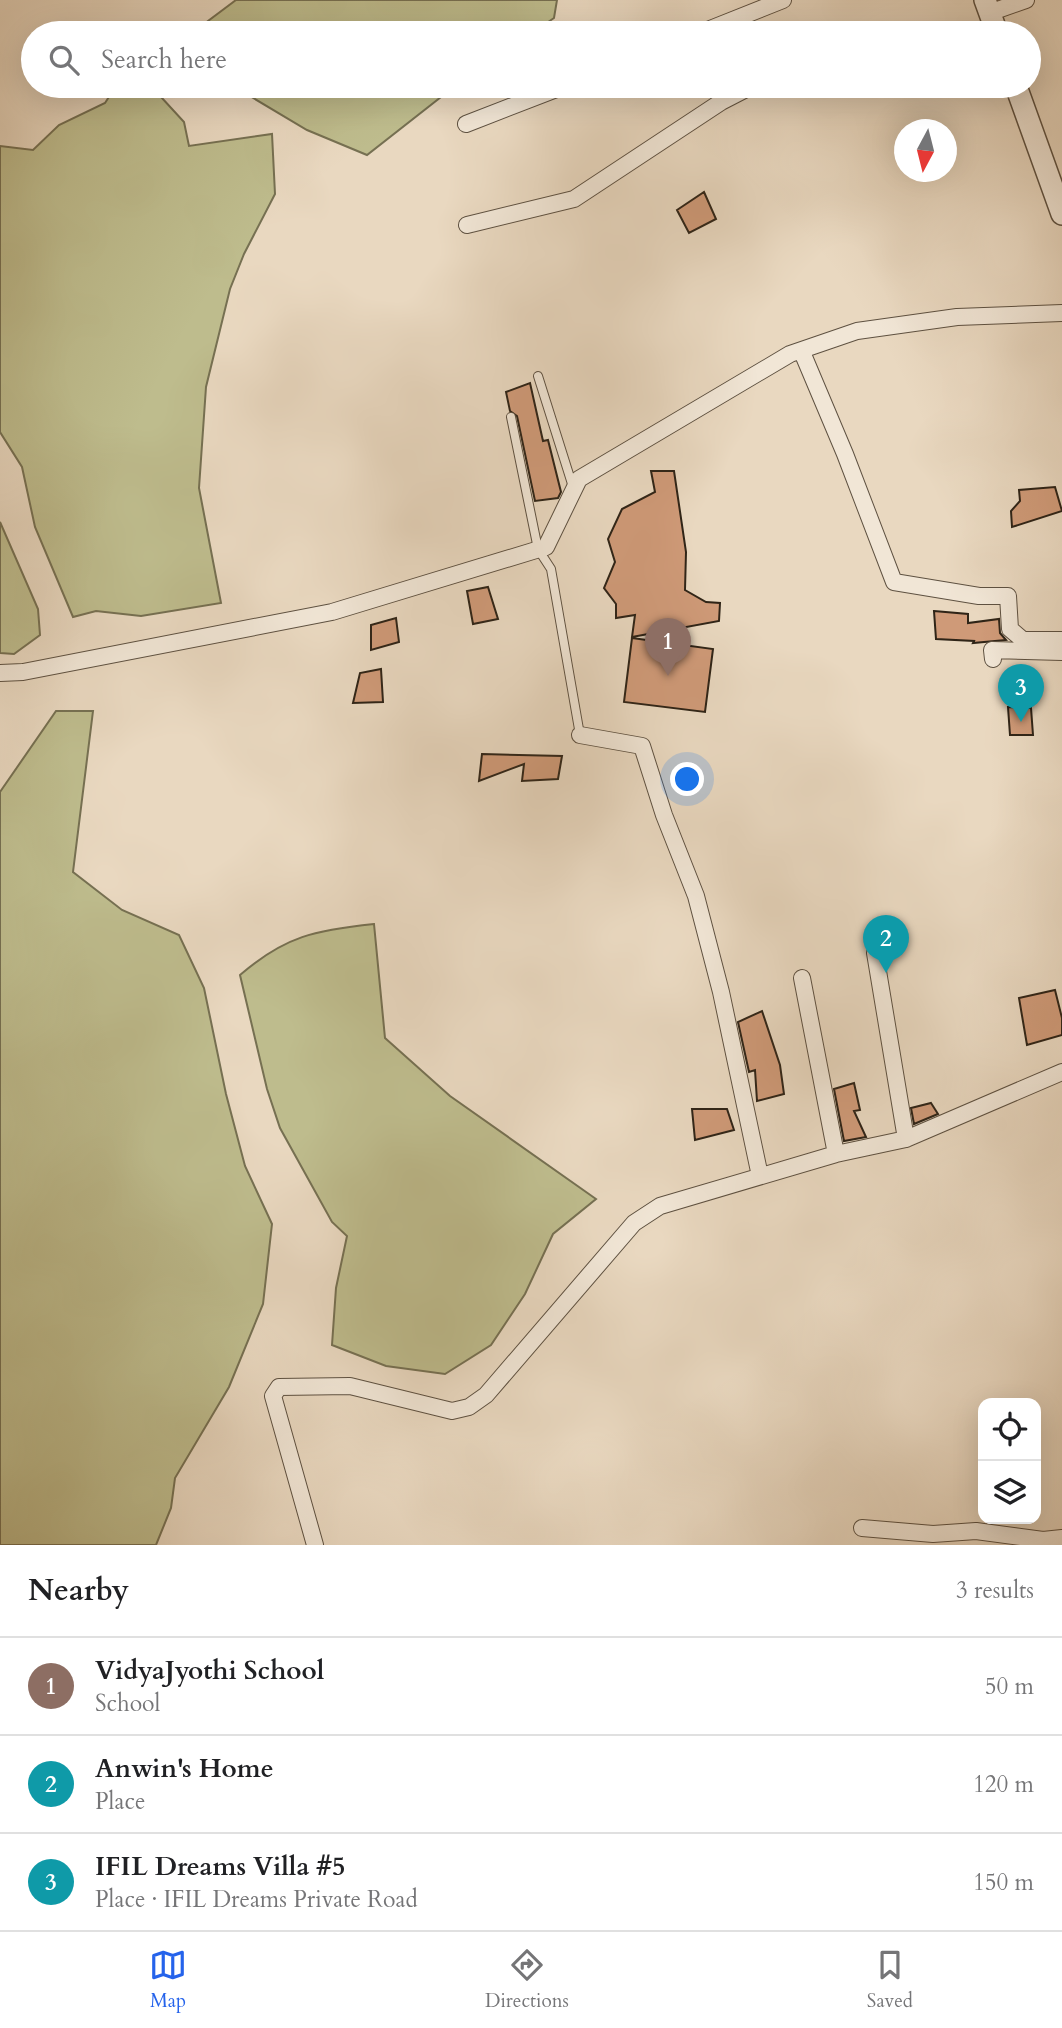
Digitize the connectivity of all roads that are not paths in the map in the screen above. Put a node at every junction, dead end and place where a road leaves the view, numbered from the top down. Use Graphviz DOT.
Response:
graph roads {
  1 [pos="783,0"];
  2 [pos="1026,0"];
  3 [pos="992,19"];
  4 [pos="730,21"];
  5 [pos="533,98"];
  6 [pos="729,98"];
  7 [pos="1020,98"];
  8 [pos="466,124"];
  9 [pos="1062,214"];
  10 [pos="467,225"];
  11 [pos="1062,313"];
  12 [pos="802,352"];
  13 [pos="538,376"];
  14 [pos="511,417"];
  15 [pos="575,493"];
  16 [pos="538,549"];
  17 [pos="1062,640"];
  18 [pos="1021,645"];
  19 [pos="1062,652"];
  20 [pos="993,659"];
  21 [pos="0,673"];
  22 [pos="580,735"];
  23 [pos="875,953"];
  24 [pos="802,978"];
  25 [pos="1062,1072"];
  26 [pos="906,1139"];
  27 [pos="836,1154"];
  28 [pos="761,1176"];
  29 [pos="862,1528"];
  30 [pos="1062,1538"];
  31 [pos="315,1545"];
  1 -- 4 [label="street"];
  2 -- 3 [label="street"];
  5 -- 8 [label="street"];
  6 -- 10 [label="street"];
  7 -- 9 [label="street"];
  11 -- 12 [label="street"];
  12 -- 15 [label="street"];
  12 -- 18 [label="street"];
  13 -- 15 [label="lane"];
  14 -- 16 [label="lane"];
  15 -- 16 [label="street"];
  16 -- 21 [label="street"];
  16 -- 22 [label="lane"];
  17 -- 18 [label="street"];
  18 -- 19 [label="street"];
  18 -- 20 [label="street"];
  22 -- 28 [label="street"];
  23 -- 26 [label="street"];
  24 -- 27 [label="street"];
  25 -- 26 [label="street"];
  26 -- 27 [label="street"];
  27 -- 28 [label="street"];
  28 -- 31 [label="street"];
  29 -- 30 [label="street"];
}
